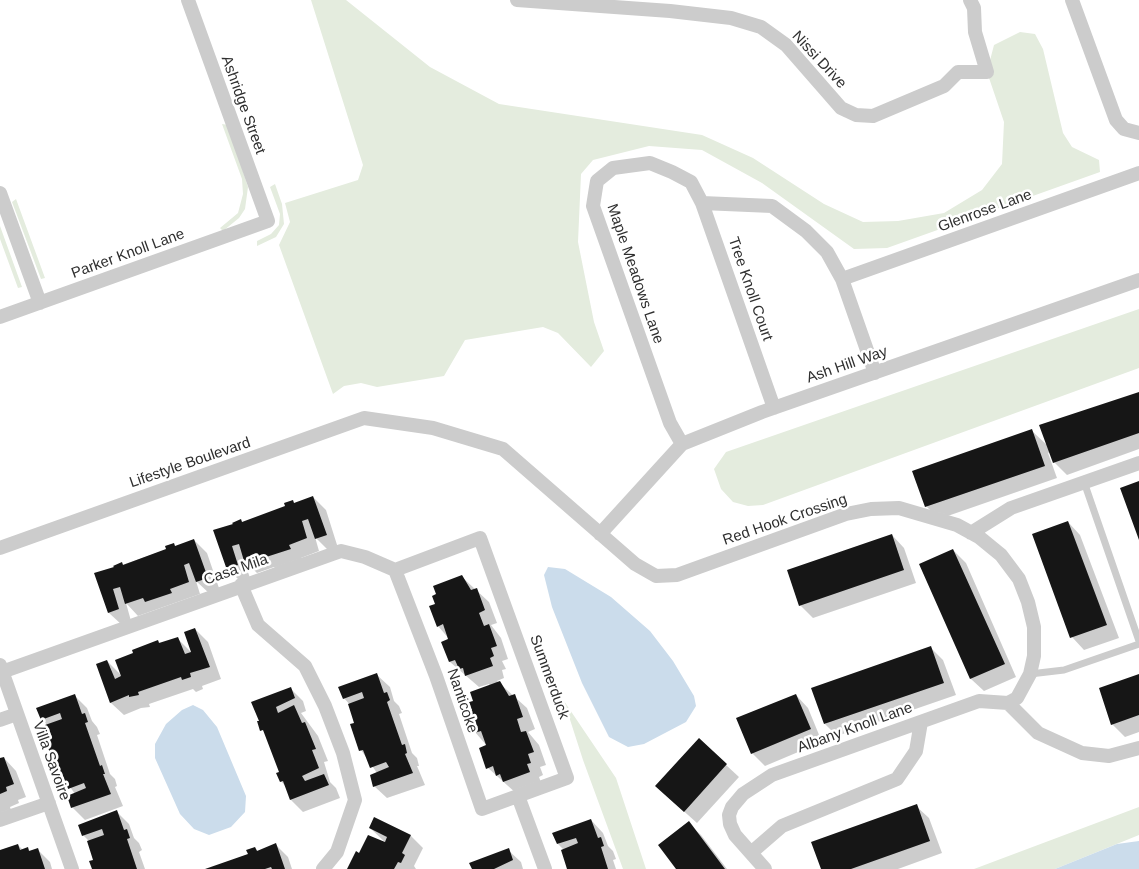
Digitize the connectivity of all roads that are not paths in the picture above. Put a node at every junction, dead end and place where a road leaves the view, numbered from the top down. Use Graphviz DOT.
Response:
graph roads {
  1 [pos="188,0"];
  2 [pos="516,0"];
  3 [pos="970,0"];
  4 [pos="1072,0"];
  5 [pos="669,5"];
  6 [pos="1137,134"];
  7 [pos="1139,173"];
  8 [pos="690,182"];
  9 [pos="0,193"];
  10 [pos="702,203"];
  11 [pos="268,221"];
  12 [pos="842,279"];
  13 [pos="1139,280"];
  14 [pos="40,303"];
  15 [pos="0,317"];
  16 [pos="875,373"];
  17 [pos="774,408"];
  18 [pos="682,444"];
  19 [pos="1139,463"];
  20 [pos="1084,482"];
  21 [pos="971,533"];
  22 [pos="600,534"];
  23 [pos="0,548"];
  24 [pos="395,570"];
  25 [pos="242,585"];
  26 [pos="1139,643"];
  27 [pos="1,668"];
  28 [pos="1030,674"];
  29 [pos="1008,703"];
  30 [pos="17,714"];
  31 [pos="0,720"];
  32 [pos="921,722"];
  33 [pos="1139,748"];
  34 [pos="518,796"];
  35 [pos="49,803"];
  36 [pos="0,820"];
  37 [pos="752,852"];
  38 [pos="72,869"];
  39 [pos="323,869"];
  40 [pos="545,869"];
  41 [pos="765,869"];
  1 -- 11 [label="street, Ashridge Street"];
  2 -- 5 [label="street, Nissi Drive"];
  3 -- 5 [label="street, Nissi Drive"];
  4 -- 6 [label="street"];
  7 -- 12 [label="street, Glenrose Lane"];
  8 -- 10 [label="street, Tree Knoll Court"];
  8 -- 18 [label="street, Maple Meadows Lane"];
  9 -- 14 [label="street"];
  10 -- 12 [label="street"];
  10 -- 17 [label="street, Tree Knoll Court"];
  11 -- 14 [label="street, Parker Knoll Lane"];
  12 -- 16 [label="street"];
  13 -- 16 [label="street, Ash Hill Way"];
  14 -- 15 [label="street, Parker Knoll Lane"];
  16 -- 17 [label="street, Ash Hill Way"];
  17 -- 18 [label="street, Ash Hill Way"];
  18 -- 22 [label="street, Ash Hill Way"];
  19 -- 20 [label="street"];
  20 -- 21 [label="street"];
  20 -- 26 [label="lane"];
  21 -- 22 [label="street, Red Hook Crossing"];
  21 -- 28 [label="street, Red Hook Crossing"];
  22 -- 23 [label="street, Lifestyle Boulevard"];
  24 -- 25 [label="street, Casa Mila"];
  24 -- 34 [label="street, Nanticoke"];
  24 -- 34 [label="street, Summerduck"];
  25 -- 27 [label="street, Casa Mila"];
  25 -- 39 [label="street"];
  26 -- 28 [label="lane"];
  27 -- 30 [label="street, Villa Savoire"];
  28 -- 29 [label="street, Red Hook Crossing"];
  29 -- 32 [label="street, Albany Knoll Lane"];
  29 -- 33 [label="street"];
  30 -- 31 [label="street"];
  30 -- 35 [label="street, Villa Savoire"];
  32 -- 37 [label="street"];
  32 -- 37 [label="street, Albany Knoll Lane"];
  34 -- 40 [label="street"];
  35 -- 36 [label="street"];
  35 -- 38 [label="street, Villa Savoire"];
  37 -- 41 [label="street"];
}
